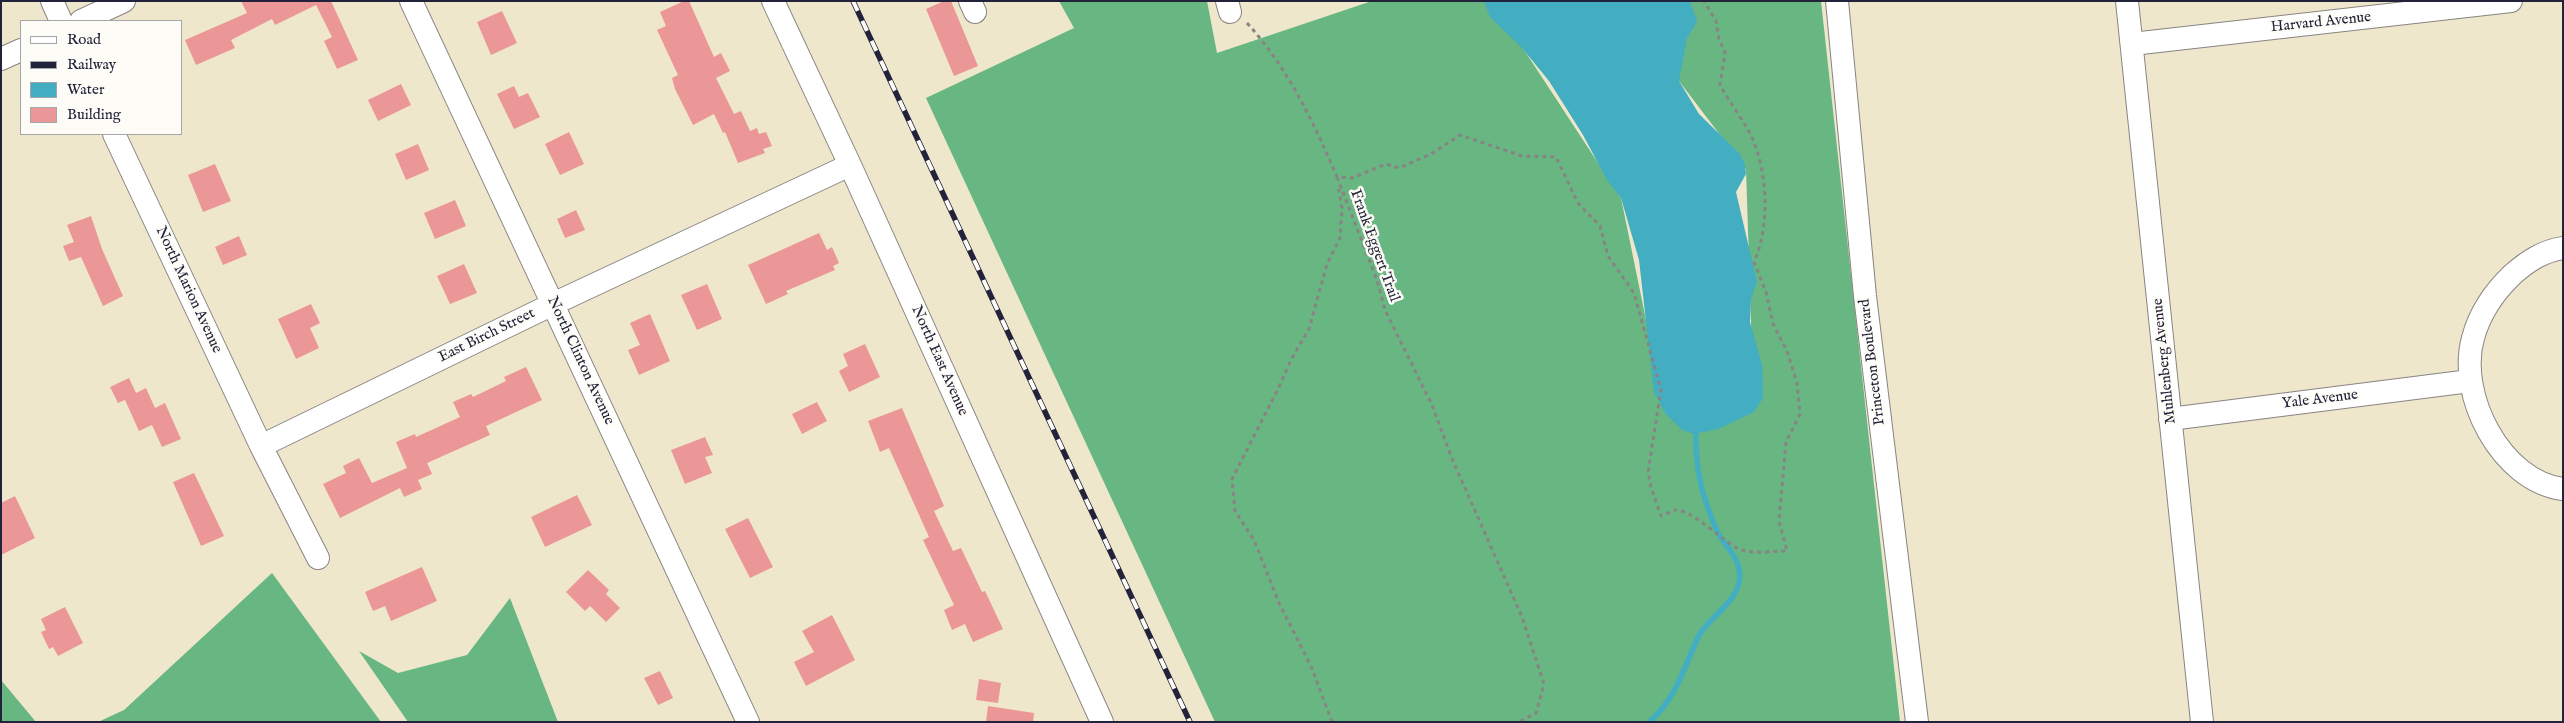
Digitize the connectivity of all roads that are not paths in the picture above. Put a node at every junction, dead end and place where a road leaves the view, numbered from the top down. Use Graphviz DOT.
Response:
graph roads {
  1 [pos="52,1"];
  2 [pos="124,1"];
  3 [pos="411,1"];
  4 [pos="773,1"];
  5 [pos="1837,1"];
  6 [pos="2127,1"];
  7 [pos="2511,1"];
  8 [pos="62,20"];
  9 [pos="84,20"];
  10 [pos="2132,44"];
  11 [pos="20,50"];
  12 [pos="1,59"];
  13 [pos="114,135"];
  14 [pos="850,164"];
  15 [pos="2563,248"];
  16 [pos="553,304"];
  17 [pos="2470,381"];
  18 [pos="2170,419"];
  19 [pos="261,446"];
  20 [pos="2563,489"];
  21 [pos="318,558"];
  22 [pos="748,722"];
  23 [pos="1102,722"];
  24 [pos="1917,722"];
  25 [pos="2202,722"];
  1 -- 8 [label="street"];
  2 -- 9 [label="street"];
  3 -- 16 [label="street, North Clinton Avenue"];
  4 -- 14 [label="street, North East Avenue"];
  5 -- 24 [label="street, Princeton Boulevard"];
  6 -- 10 [label="street, Muhlenberg Avenue"];
  7 -- 10 [label="street, Harvard Avenue"];
  10 -- 18 [label="street, Muhlenberg Avenue"];
  11 -- 12 [label="street"];
  13 -- 19 [label="street, North Marion Avenue"];
  14 -- 16 [label="street, East Birch Street"];
  14 -- 23 [label="street, North East Avenue"];
  15 -- 17 [label="street"];
  16 -- 19 [label="street, East Birch Street"];
  16 -- 22 [label="street, North Clinton Avenue"];
  17 -- 18 [label="street, Yale Avenue"];
  17 -- 20 [label="street"];
  18 -- 25 [label="street, Muhlenberg Avenue"];
  19 -- 21 [label="street, North Marion Avenue"];
}
